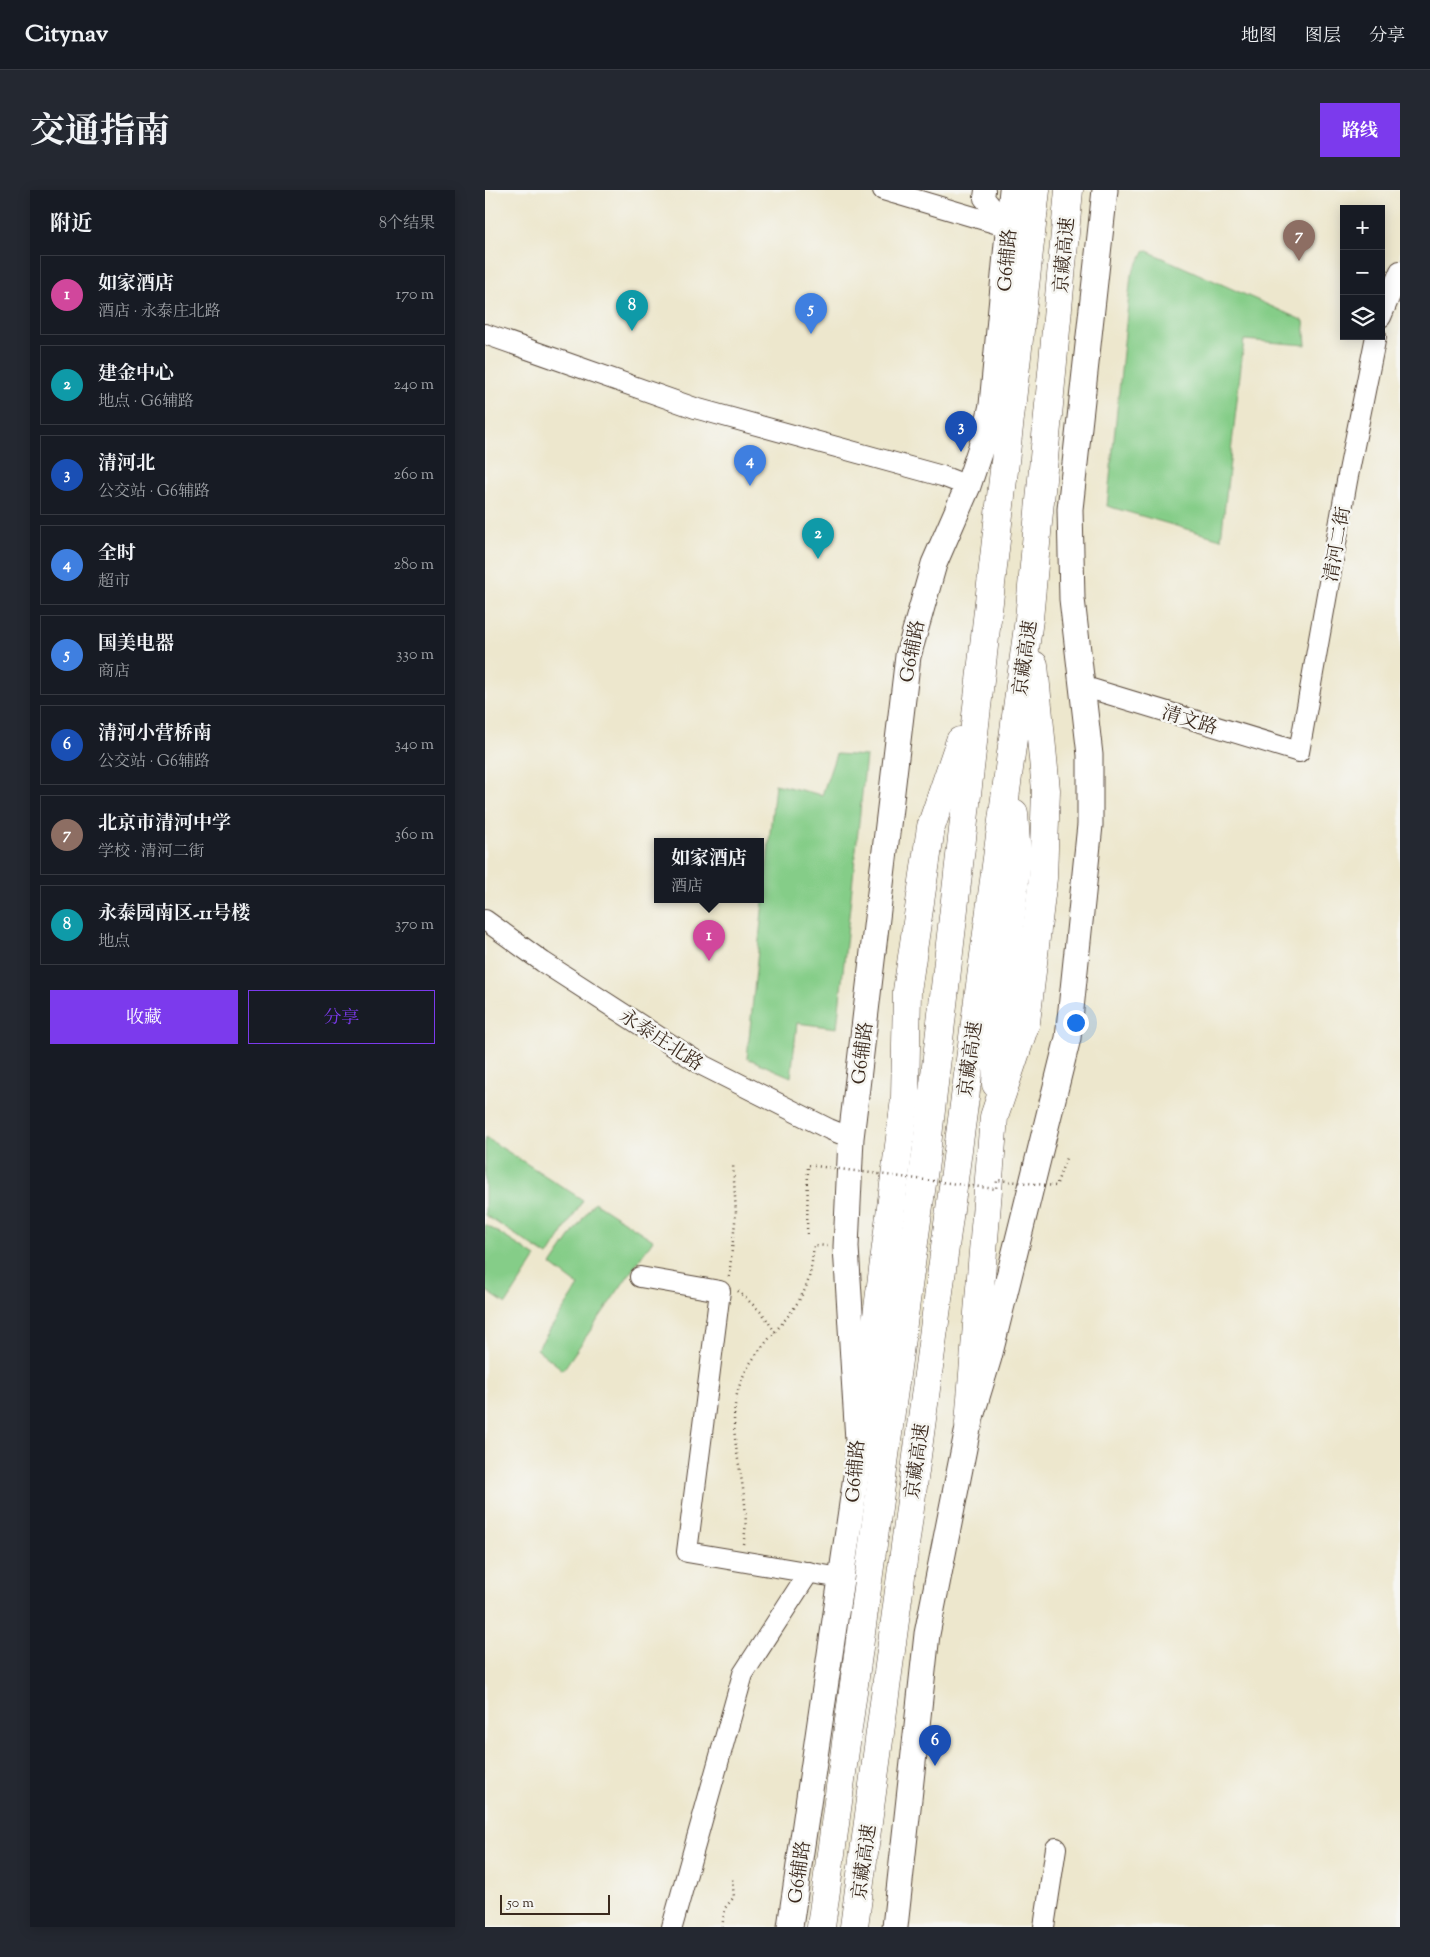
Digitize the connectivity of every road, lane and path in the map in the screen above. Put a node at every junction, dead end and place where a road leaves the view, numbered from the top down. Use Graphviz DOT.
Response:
graph roads {
  1 [pos="883,190"];
  2 [pos="985,190"];
  3 [pos="1012,190"];
  4 [pos="1036,190"];
  5 [pos="1069,190"];
  6 [pos="1105,190"];
  7 [pos="1009,227"];
  8 [pos="1400,271"];
  9 [pos="1385,307"];
  10 [pos="485,334"];
  11 [pos="1375,340"];
  12 [pos="968,486"];
  13 [pos="1029,619"];
  14 [pos="1082,686"];
  15 [pos="977,692"];
  16 [pos="1299,752"];
  17 [pos="1009,763"];
  18 [pos="485,920"];
  19 [pos="994,1118"];
  20 [pos="851,1138"];
  21 [pos="1067,1155"];
  22 [pos="733,1164"];
  23 [pos="807,1234"];
  24 [pos="845,1247"];
  25 [pos="640,1278"];
  26 [pos="729,1278"];
  27 [pos="735,1289"];
  28 [pos="775,1332"];
  29 [pos="969,1423"];
  30 [pos="859,1456"];
  31 [pos="739,1560"];
  32 [pos="809,1572"];
  33 [pos="841,1578"];
  34 [pos="1056,1848"];
  35 [pos="732,1878"];
  36 [pos="672,1927"];
  37 [pos="723,1927"];
  38 [pos="790,1927"];
  39 [pos="821,1927"];
  40 [pos="854,1927"];
  41 [pos="895,1927"];
  42 [pos="1044,1927"];
  1 -- 7 [label="street"];
  2 -- 7 [label="street"];
  3 -- 7 [label="main road, G6辅路"];
  4 -- 15 [label="highway, 京藏高速"];
  5 -- 13 [label="highway, 京藏高速"];
  6 -- 14 [label="main road"];
  7 -- 12 [label="main road, G6辅路"];
  8 -- 9 [label="street"];
  10 -- 12 [label="street"];
  11 -- 16 [label="street, 清河二街"];
  12 -- 20 [label="main road, G6辅路"];
  13 -- 17 [label="highway, 京藏高速"];
  13 -- 19 [label="highway"];
  14 -- 16 [label="street, 清文路"];
  14 -- 29 [label="main road"];
  15 -- 30 [label="highway"];
  15 -- 39 [label="highway, 京藏高速"];
  17 -- 19 [label="highway"];
  17 -- 40 [label="highway, 京藏高速"];
  18 -- 20 [label="street, 永泰庄北路"];
  19 -- 29 [label="highway"];
  20 -- 24 [label="main road, G6辅路"];
  21 -- 23 [label="path, bridge"];
  22 -- 26 [label="path"];
  24 -- 28 [label="path"];
  24 -- 30 [label="main road, G6辅路"];
  25 -- 31 [label="street"];
  27 -- 28 [label="path"];
  28 -- 31 [label="path"];
  29 -- 41 [label="main road"];
  30 -- 33 [label="main road, G6辅路"];
  31 -- 32 [label="street"];
  32 -- 33 [label="street"];
  32 -- 36 [label="street"];
  33 -- 38 [label="main road, G6辅路"];
  34 -- 42 [label="street"];
  35 -- 37 [label="path"];
}
